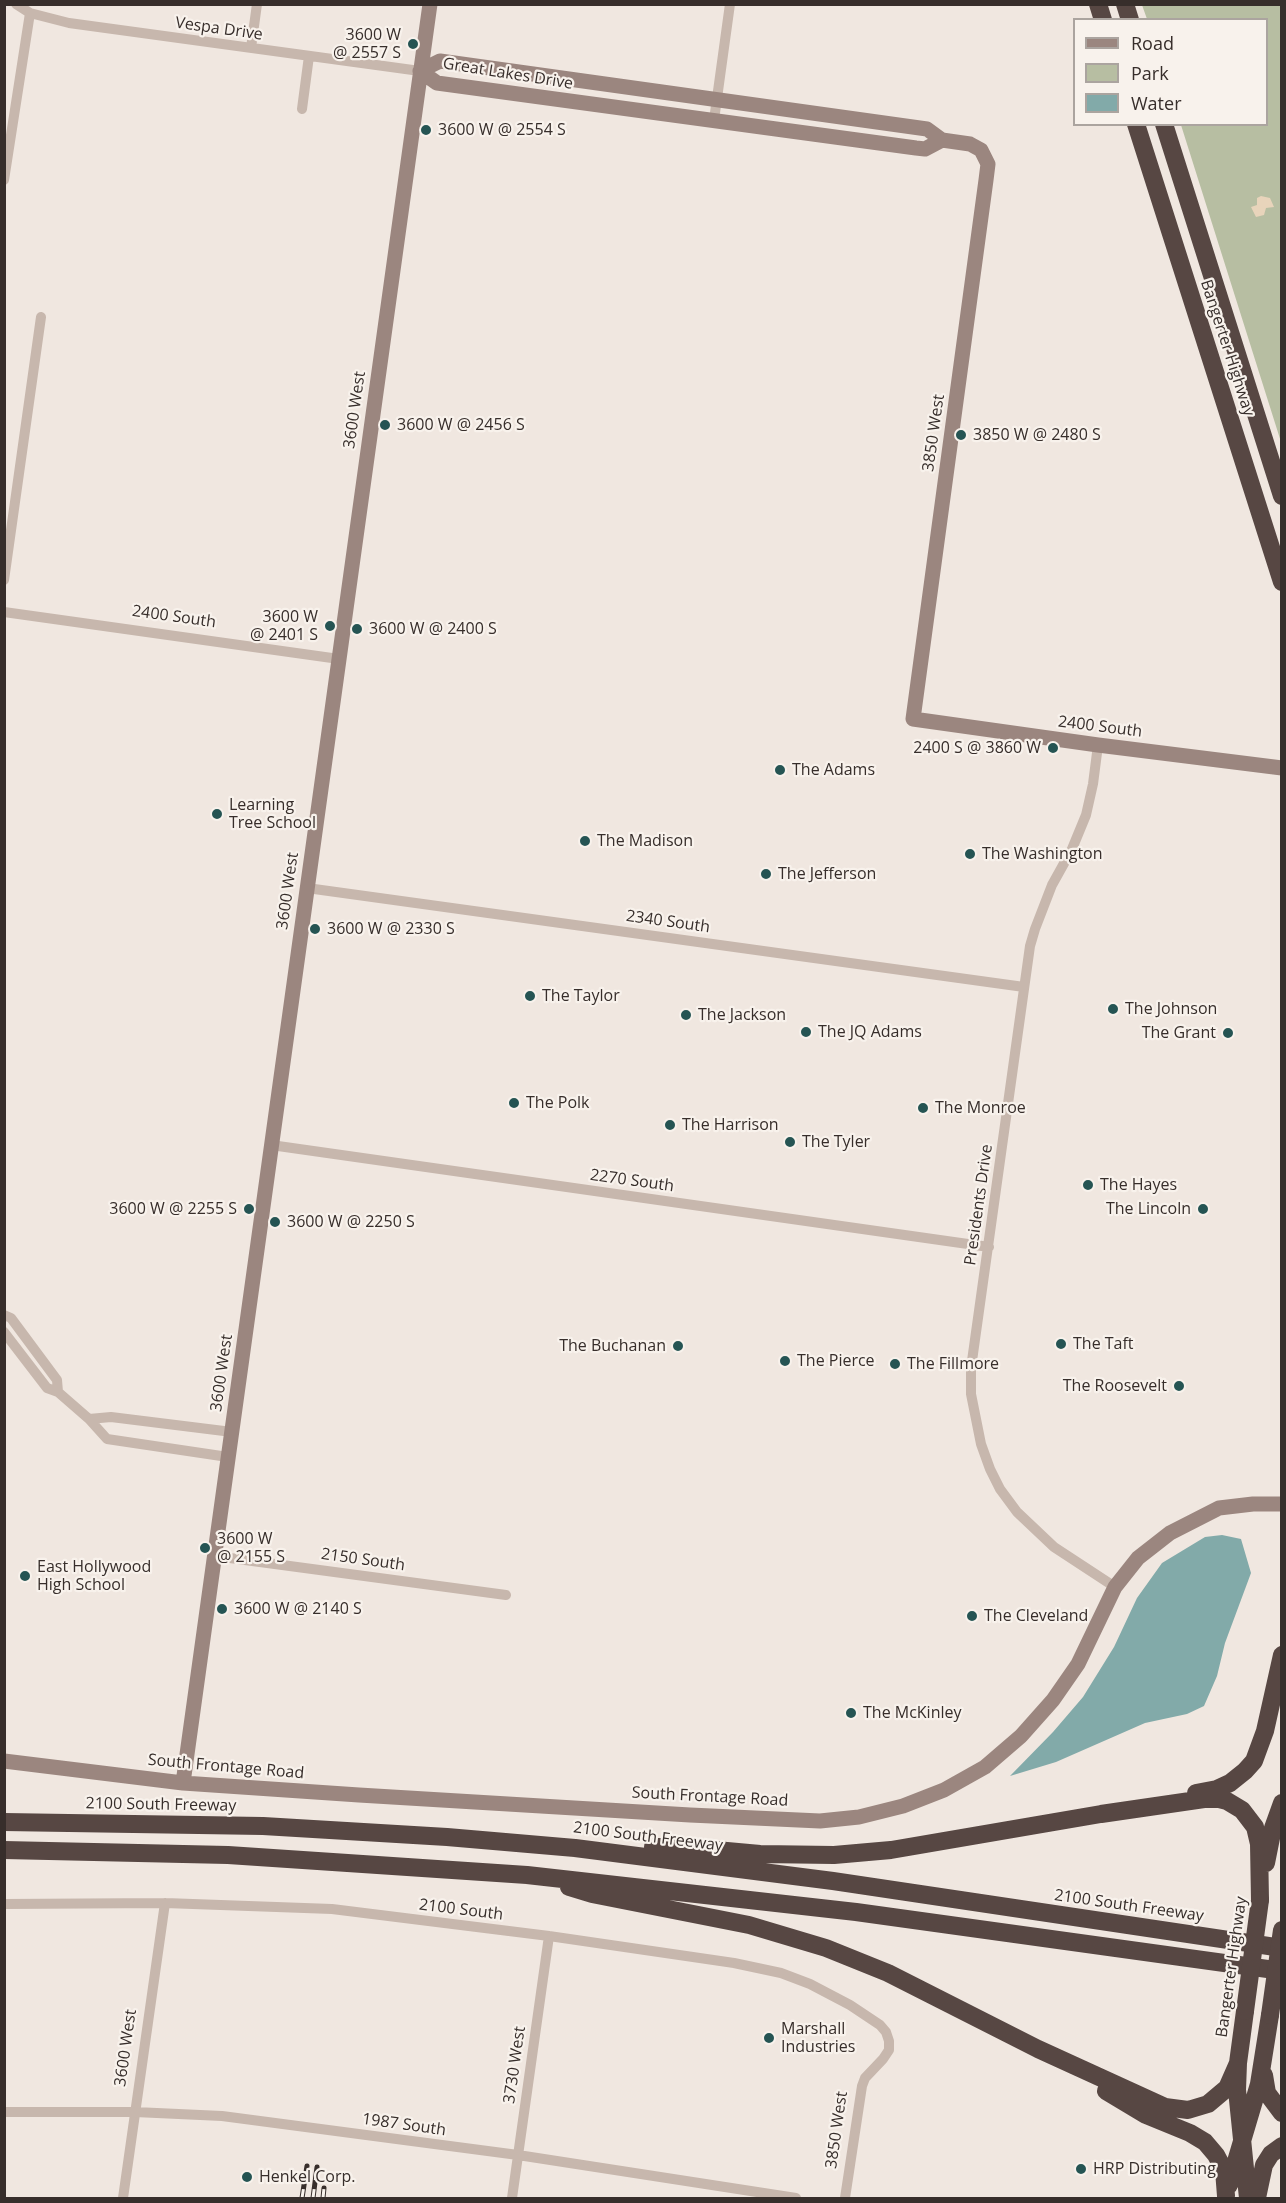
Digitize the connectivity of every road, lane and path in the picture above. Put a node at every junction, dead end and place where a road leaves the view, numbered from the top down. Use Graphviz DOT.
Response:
graph roads {
  1 [pos="16,4"];
  2 [pos="257,4"];
  3 [pos="429,4"];
  4 [pos="730,4"];
  5 [pos="30,13"];
  6 [pos="251,48"];
  7 [pos="309,56"];
  8 [pos="420,71"];
  9 [pos="717,99"];
  10 [pos="302,109"];
  11 [pos="714,120"];
  12 [pos="1137,126"];
  13 [pos="1165,126"];
  14 [pos="942,140"];
  15 [pos="983,153"];
  16 [pos="4,180"];
  17 [pos="41,317"];
  18 [pos="1281,495"];
  19 [pos="4,580"];
  20 [pos="1281,582"];
  21 [pos="4,612"];
  22 [pos="339,659"];
  23 [pos="913,719"];
  24 [pos="1098,745"];
  25 [pos="1281,768"];
  26 [pos="307,888"];
  27 [pos="1024,987"];
  28 [pos="271,1145"];
  29 [pos="988,1247"];
  30 [pos="4,1315"];
  31 [pos="4,1332"];
  32 [pos="58,1392"];
  33 [pos="89,1419"];
  34 [pos="232,1432"];
  35 [pos="228,1457"];
  36 [pos="1281,1504"];
  37 [pos="215,1556"];
  38 [pos="1115,1587"];
  39 [pos="506,1595"];
  40 [pos="1281,1655"];
  41 [pos="4,1761"];
  42 [pos="183,1783"];
  43 [pos="1281,1803"];
  44 [pos="1101,1814"];
  45 [pos="4,1822"];
  46 [pos="575,1848"];
  47 [pos="4,1850"];
  48 [pos="527,1875"];
  49 [pos="1260,1900"];
  50 [pos="165,1903"];
  51 [pos="4,1904"];
  52 [pos="1281,1930"];
  53 [pos="549,1936"];
  54 [pos="1281,1948"];
  55 [pos="1281,1971"];
  56 [pos="889,2041"];
  57 [pos="1038,2049"];
  58 [pos="1238,2063"];
  59 [pos="1263,2067"];
  60 [pos="4,2112"];
  61 [pos="135,2112"];
  62 [pos="1281,2113"];
  63 [pos="1242,2139"];
  64 [pos="1281,2146"];
  65 [pos="518,2155"];
  66 [pos="1226,2197"];
  67 [pos="123,2199"];
  68 [pos="512,2199"];
  69 [pos="796,2199"];
  70 [pos="845,2199"];
  71 [pos="1248,2199"];
  72 [pos="1257,2199"];
  1 -- 5 [label="street, Vespa Drive"];
  2 -- 6 [label="street"];
  3 -- 8 [label="street, 3600 West"];
  4 -- 9 [label="street"];
  5 -- 6 [label="street, Vespa Drive"];
  5 -- 16 [label="street"];
  6 -- 7 [label="street, Vespa Drive"];
  7 -- 8 [label="street, Vespa Drive"];
  7 -- 10 [label="street"];
  8 -- 9 [label="street, Great Lakes Drive"];
  8 -- 11 [label="street, Great Lakes Drive"];
  8 -- 22 [label="street, 3600 West"];
  9 -- 11 [label="street"];
  9 -- 14 [label="street, Great Lakes Drive"];
  11 -- 14 [label="street, Great Lakes Drive"];
  12 -- 20 [label="highway, Bangerter Highway"];
  13 -- 18 [label="highway, Bangerter Highway"];
  14 -- 15 [label="street, Great Lakes Drive"];
  15 -- 23 [label="street, 3850 West"];
  17 -- 19 [label="street"];
  21 -- 22 [label="street, 2400 South"];
  22 -- 26 [label="street, 3600 West"];
  23 -- 24 [label="street, 2400 South"];
  24 -- 25 [label="street, 2400 South"];
  24 -- 27 [label="street, Presidents Drive"];
  26 -- 27 [label="street, 2340 South"];
  26 -- 28 [label="street, 3600 West"];
  27 -- 29 [label="street, Presidents Drive"];
  28 -- 29 [label="street, 2270 South"];
  28 -- 34 [label="street, 3600 West"];
  29 -- 38 [label="street, Presidents Drive"];
  30 -- 32 [label="street"];
  31 -- 32 [label="street"];
  32 -- 33 [label="street"];
  33 -- 34 [label="street"];
  33 -- 35 [label="street"];
  34 -- 35 [label="street, 3600 West"];
  35 -- 37 [label="street, 3600 West"];
  36 -- 38 [label="street, South Frontage Road"];
  37 -- 39 [label="street, 2150 South"];
  37 -- 42 [label="street, 3600 West"];
  38 -- 42 [label="street, South Frontage Road"];
  40 -- 44 [label="highway"];
  41 -- 42 [label="street, South Frontage Road"];
  43 -- 49 [label="highway, Bangerter Highway"];
  44 -- 46 [label="highway"];
  44 -- 49 [label="highway"];
  45 -- 46 [label="highway, 2100 South Freeway"];
  46 -- 54 [label="highway, 2100 South Freeway"];
  47 -- 48 [label="highway"];
  48 -- 55 [label="highway"];
  48 -- 57 [label="highway"];
  49 -- 58 [label="highway, Bangerter Highway, bridge"];
  50 -- 51 [label="street, 2100 South"];
  50 -- 53 [label="street, 2100 South"];
  50 -- 61 [label="street, 3600 West"];
  52 -- 59 [label="highway, Bangerter Highway, bridge"];
  53 -- 56 [label="street, 2100 South"];
  53 -- 65 [label="street, 3730 West"];
  56 -- 70 [label="street, 3850 West"];
  57 -- 58 [label="highway"];
  57 -- 66 [label="highway"];
  58 -- 63 [label="highway, Bangerter Highway"];
  59 -- 62 [label="highway"];
  59 -- 63 [label="highway, Bangerter Highway"];
  60 -- 61 [label="street, 1987 South"];
  61 -- 65 [label="street, 1987 South"];
  61 -- 67 [label="street, 3600 West"];
  63 -- 66 [label="highway, Bangerter Highway"];
  63 -- 71 [label="highway, Bangerter Highway"];
  64 -- 72 [label="highway"];
  65 -- 68 [label="street, 3730 West"];
  65 -- 69 [label="street, 1987 South"];
}
